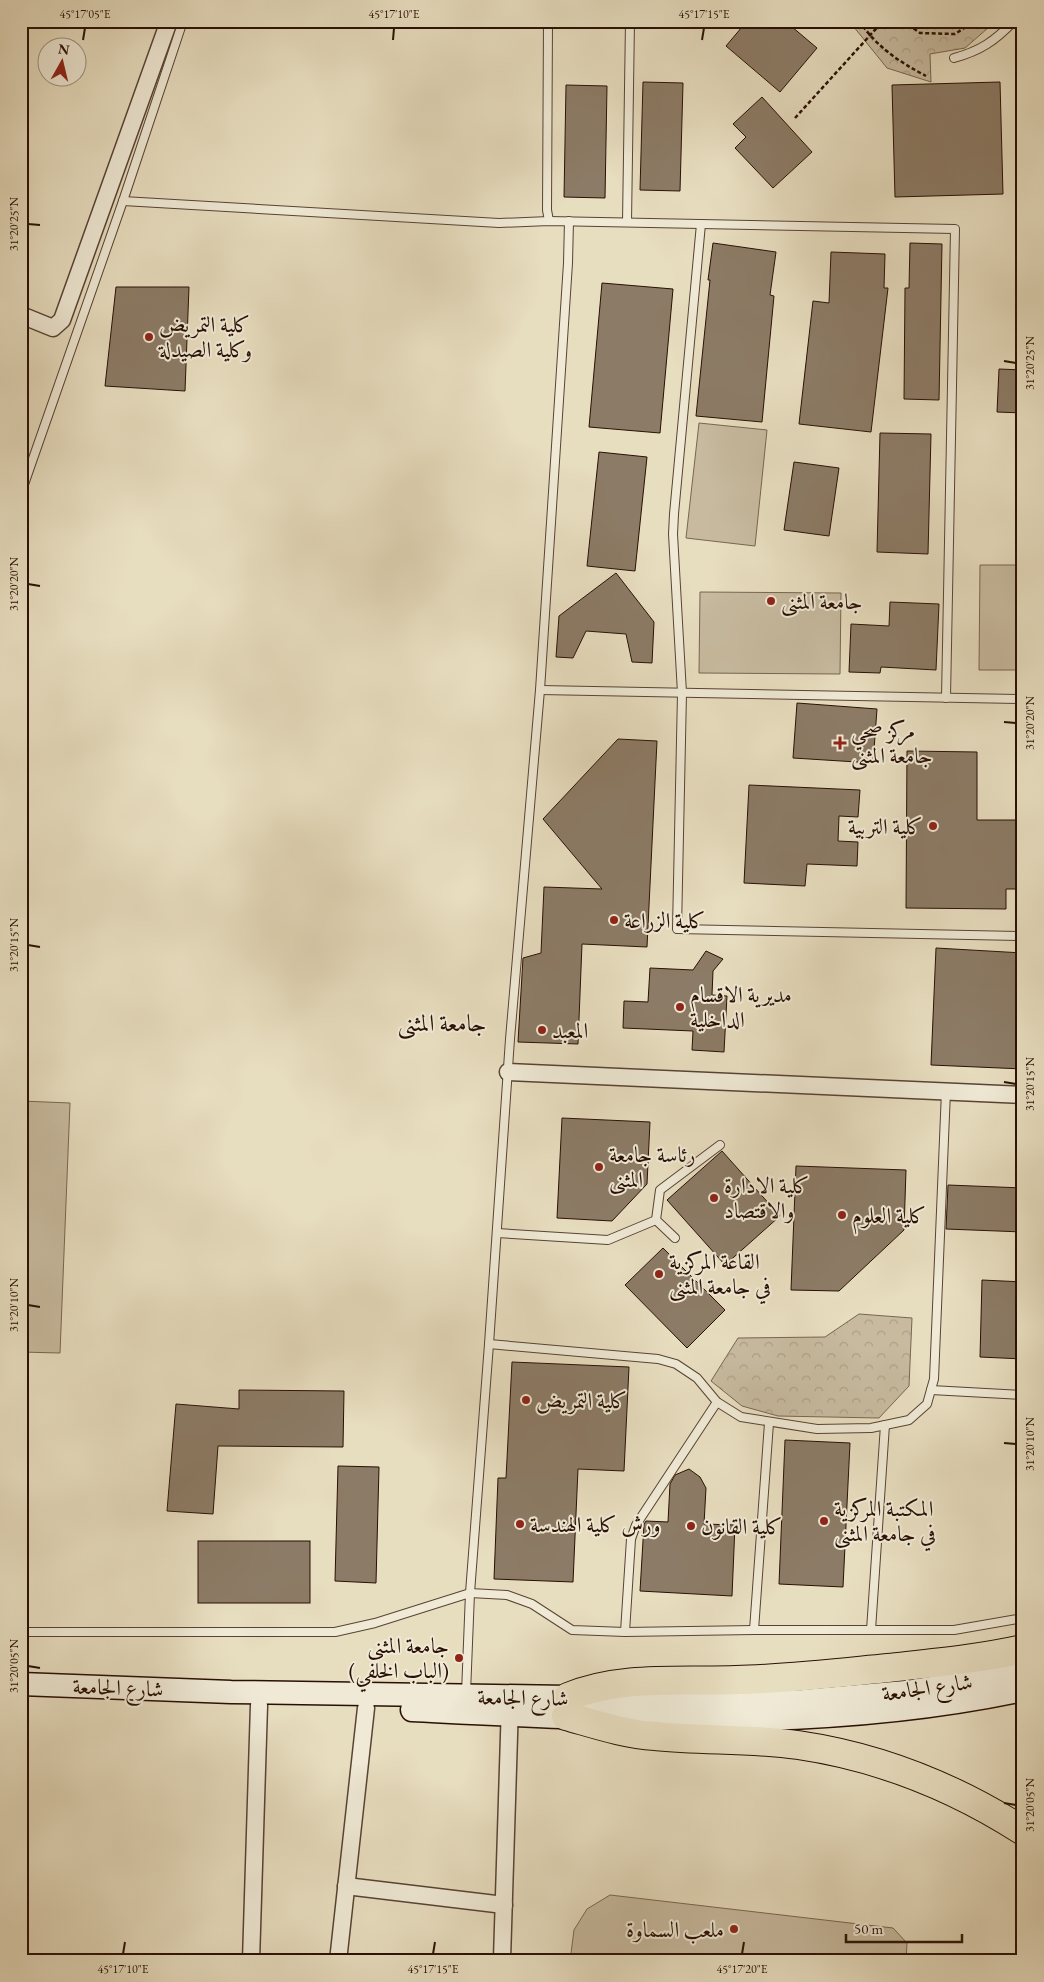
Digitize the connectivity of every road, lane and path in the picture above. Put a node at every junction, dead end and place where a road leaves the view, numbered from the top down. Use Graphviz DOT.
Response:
graph roads {
  1 [pos="170,21"];
  2 [pos="183,21"];
  3 [pos="548,21"];
  4 [pos="630,21"];
  5 [pos="859,21"];
  6 [pos="883,21"];
  7 [pos="903,21"];
  8 [pos="975,21"];
  9 [pos="1014,21"];
  10 [pos="870,36"];
  11 [pos="954,58"];
  12 [pos="926,76"];
  13 [pos="795,118"];
  14 [pos="123,201"];
  15 [pos="549,221"];
  16 [pos="569,221"];
  17 [pos="627,222"];
  18 [pos="701,224"];
  19 [pos="21,315"];
  20 [pos="21,493"];
  21 [pos="540,690"];
  22 [pos="682,692"];
  23 [pos="946,698"];
  24 [pos="1023,699"];
  25 [pos="1023,936"];
  26 [pos="508,1072"];
  27 [pos="946,1091"];
  28 [pos="1023,1095"];
  29 [pos="720,1145"];
  30 [pos="656,1220"];
  31 [pos="497,1233"];
  32 [pos="675,1238"];
  33 [pos="489,1344"];
  34 [pos="931,1390"];
  35 [pos="1023,1395"];
  36 [pos="717,1402"];
  37 [pos="769,1423"];
  38 [pos="885,1425"];
  39 [pos="470,1593"];
  40 [pos="1023,1618"];
  41 [pos="754,1630"];
  42 [pos="871,1630"];
  43 [pos="21,1632"];
  44 [pos="624,1632"];
  45 [pos="1023,1649"];
  46 [pos="1023,1670"];
  47 [pos="21,1684"];
  48 [pos="1023,1690"];
  49 [pos="21,1694"];
  50 [pos="465,1704"];
  51 [pos="259,1705"];
  52 [pos="510,1705"];
  53 [pos="567,1707"];
  54 [pos="366,1708"];
  55 [pos="1023,1830"];
  56 [pos="346,1886"];
  57 [pos="504,1906"];
  58 [pos="502,1959"];
  59 [pos="251,1961"];
  60 [pos="338,1961"];
  1 -- 19 [label="street"];
  2 -- 14 [label="lane"];
  3 -- 15 [label="lane"];
  4 -- 17 [label="lane"];
  5 -- 10 [label="path"];
  6 -- 10 [label="path"];
  7 -- 8 [label="path"];
  9 -- 11 [label="lane"];
  10 -- 12 [label="path"];
  10 -- 13 [label="path"];
  14 -- 15 [label="lane"];
  14 -- 20 [label="lane"];
  15 -- 16 [label="lane"];
  16 -- 17 [label="lane"];
  16 -- 21 [label="lane"];
  17 -- 18 [label="lane"];
  18 -- 22 [label="lane"];
  18 -- 23 [label="lane"];
  21 -- 22 [label="lane"];
  21 -- 26 [label="lane"];
  22 -- 23 [label="lane"];
  22 -- 25 [label="lane"];
  23 -- 24 [label="lane"];
  26 -- 27 [label="street"];
  26 -- 31 [label="lane"];
  27 -- 28 [label="street"];
  27 -- 34 [label="lane"];
  29 -- 30 [label="lane"];
  30 -- 31 [label="lane"];
  30 -- 32 [label="lane"];
  31 -- 33 [label="lane"];
  33 -- 36 [label="lane"];
  33 -- 39 [label="lane"];
  34 -- 35 [label="lane"];
  34 -- 38 [label="lane"];
  36 -- 37 [label="lane"];
  36 -- 44 [label="lane"];
  37 -- 38 [label="lane"];
  37 -- 41 [label="lane"];
  38 -- 42 [label="lane"];
  39 -- 43 [label="lane"];
  39 -- 44 [label="lane"];
  39 -- 50 [label="lane"];
  40 -- 42 [label="lane"];
  41 -- 42 [label="lane"];
  41 -- 44 [label="lane"];
  45 -- 53 [label="highway"];
  46 -- 53 [label="main road, شارع الجامعة"];
  47 -- 50 [label="main road, شارع الجامعة"];
  48 -- 53 [label="main road"];
  49 -- 51 [label="main road"];
  50 -- 52 [label="main road, شارع الجامعة"];
  50 -- 54 [label="main road"];
  51 -- 54 [label="main road"];
  51 -- 59 [label="street"];
  52 -- 53 [label="main road, شارع الجامعة"];
  52 -- 57 [label="street"];
  53 -- 55 [label="highway"];
  54 -- 56 [label="street"];
  56 -- 57 [label="street"];
  56 -- 60 [label="street"];
  57 -- 58 [label="street"];
}
